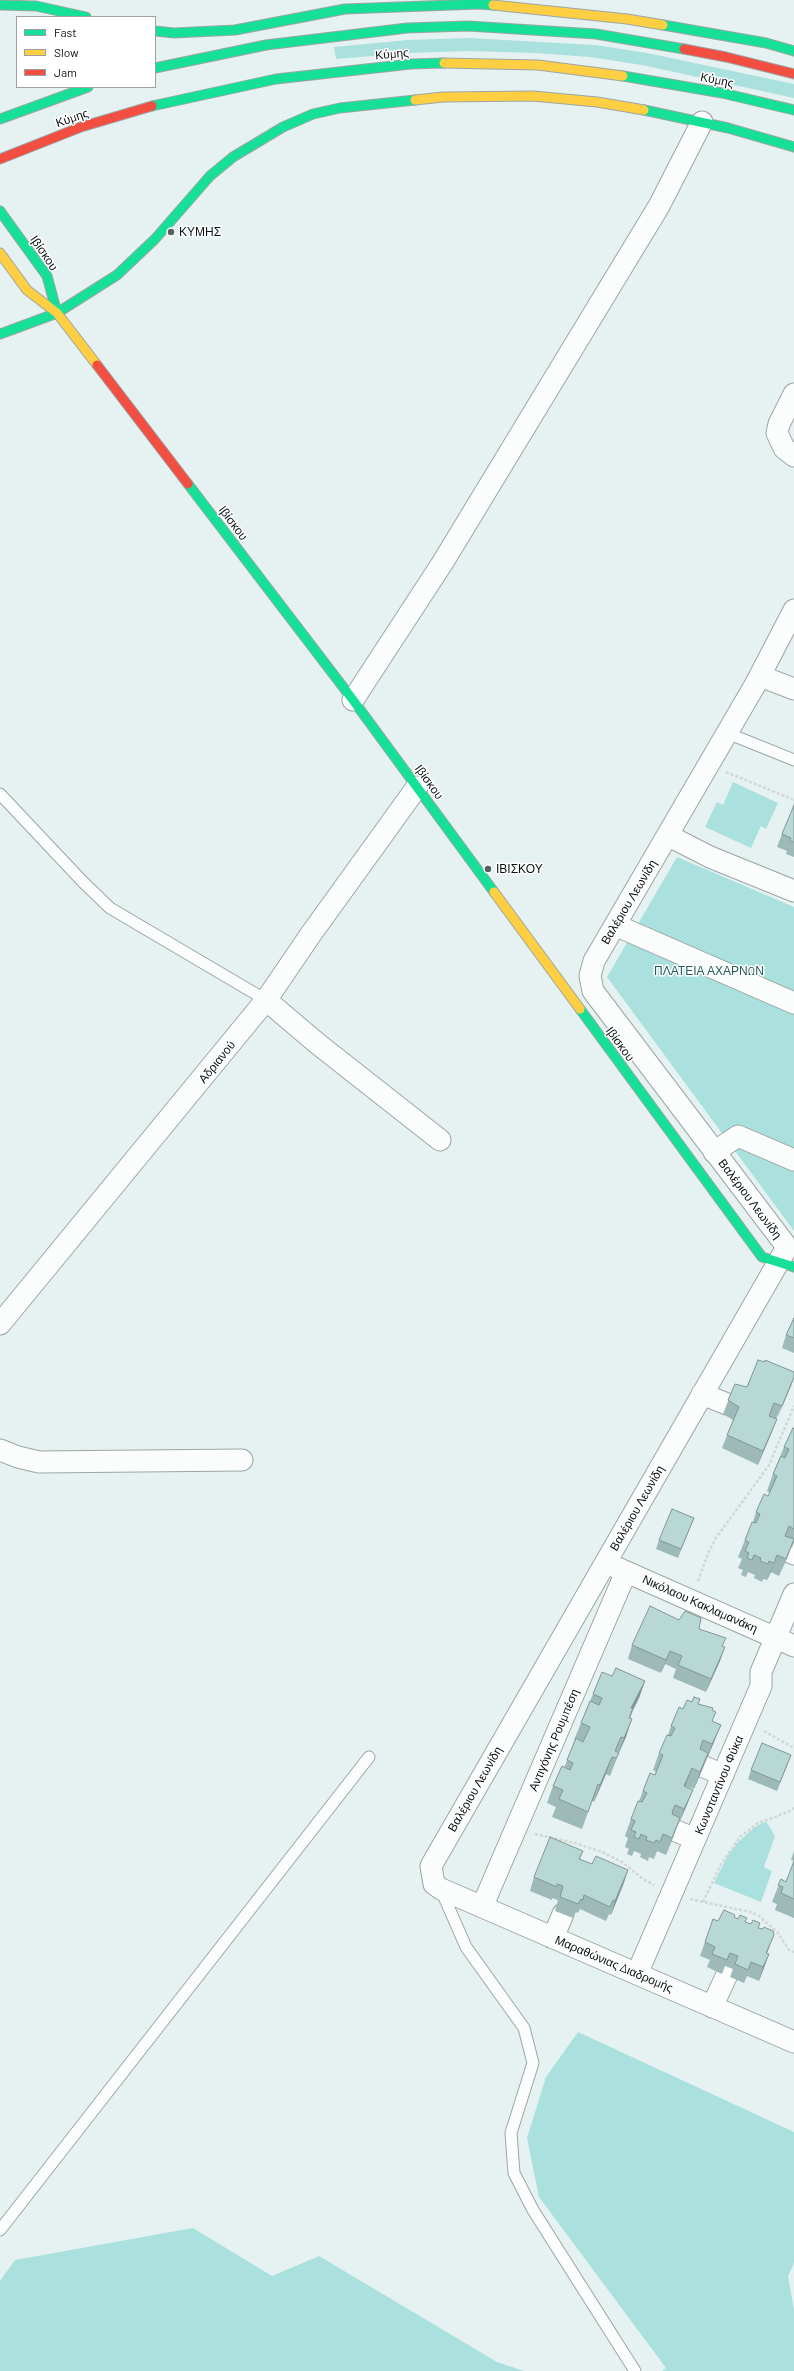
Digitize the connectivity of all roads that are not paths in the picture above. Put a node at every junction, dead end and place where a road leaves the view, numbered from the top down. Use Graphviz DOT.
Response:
graph roads {
  1 [pos="477,2"];
  2 [pos="0,5"];
  3 [pos="81,16"];
  4 [pos="156,30"];
  5 [pos="794,51"];
  6 [pos="156,68"];
  7 [pos="794,74"];
  8 [pos="85,88"];
  9 [pos="794,110"];
  10 [pos="0,119"];
  11 [pos="702,122"];
  12 [pos="794,147"];
  13 [pos="0,159"];
  14 [pos="0,211"];
  15 [pos="0,253"];
  16 [pos="57,313"];
  17 [pos="0,334"];
  18 [pos="794,394"];
  19 [pos="794,456"];
  20 [pos="794,610"];
  21 [pos="760,676"];
  22 [pos="794,689"];
  23 [pos="353,700"];
  24 [pos="727,733"];
  25 [pos="794,760"];
  26 [pos="418,787"];
  27 [pos="0,794"];
  28 [pos="669,836"];
  29 [pos="794,891"];
  30 [pos="615,925"];
  31 [pos="266,1000"];
  32 [pos="794,1003"];
  33 [pos="440,1140"];
  34 [pos="714,1152"];
  35 [pos="794,1160"];
  36 [pos="786,1265"];
  37 [pos="0,1324"];
  38 [pos="702,1394"];
  39 [pos="727,1404"];
  40 [pos="0,1450"];
  41 [pos="242,1460"];
  42 [pos="606,1562"];
  43 [pos="626,1572"];
  44 [pos="794,1594"];
  45 [pos="775,1637"];
  46 [pos="794,1646"];
  47 [pos="568,1707"];
  48 [pos="587,1715"];
  49 [pos="369,1757"];
  50 [pos="695,1763"];
  51 [pos="540,1772"];
  52 [pos="723,1775"];
  53 [pos="559,1781"];
  54 [pos="667,1827"];
  55 [pos="695,1839"];
  56 [pos="438,1886"];
  57 [pos="482,1907"];
  58 [pos="563,1914"];
  59 [pos="553,1938"];
  60 [pos="730,1968"];
  61 [pos="637,1974"];
  62 [pos="712,2007"];
  63 [pos="794,2042"];
  64 [pos="0,2230"];
  65 [pos="635,2371"];
  1 -- 4 [label="street"];
  1 -- 5 [label="street"];
  2 -- 3 [label="street"];
  6 -- 7 [label="street, Κύμης"];
  8 -- 10 [label="street, Κύμης"];
  9 -- 13 [label="street, Κύμης"];
  11 -- 12 [label="street"];
  11 -- 16 [label="street"];
  11 -- 23 [label="street"];
  14 -- 16 [label="street, Ιβίσκου"];
  15 -- 16 [label="street, Ιβίσκου"];
  16 -- 17 [label="street"];
  16 -- 23 [label="street, Ιβίσκου"];
  18 -- 19 [label="street"];
  20 -- 21 [label="street, Βαλέριου Λεωνίδη"];
  21 -- 22 [label="street"];
  21 -- 24 [label="street, Βαλέριου Λεωνίδη"];
  23 -- 26 [label="street, Ιβίσκου"];
  24 -- 25 [label="lane"];
  24 -- 28 [label="street, Βαλέριου Λεωνίδη"];
  26 -- 31 [label="street, Αδριανού"];
  26 -- 36 [label="street, Ιβίσκου"];
  27 -- 31 [label="lane"];
  28 -- 29 [label="street"];
  28 -- 30 [label="street, Βαλέριου Λεωνίδη"];
  30 -- 32 [label="street"];
  30 -- 34 [label="street, Βαλέριου Λεωνίδη"];
  31 -- 33 [label="street"];
  31 -- 37 [label="street, Αδριανού"];
  34 -- 35 [label="street"];
  34 -- 36 [label="street, Βαλέριου Λεωνίδη"];
  36 -- 38 [label="street, Βαλέριου Λεωνίδη"];
  38 -- 39 [label="street"];
  38 -- 42 [label="street, Βαλέριου Λεωνίδη"];
  40 -- 41 [label="street"];
  42 -- 43 [label="street, Νικόλαου Κακλαμανάκη"];
  42 -- 56 [label="street, Βαλέριου Λεωνίδη"];
  43 -- 45 [label="street, Νικόλαου Κακλαμανάκη"];
  43 -- 47 [label="street, Αντιγόνης Ρουμπέση"];
  44 -- 45 [label="street, Κωνσταντίνου Φύκα"];
  45 -- 46 [label="street, Νικόλαου Κακλαμανάκη"];
  45 -- 52 [label="street, Κωνσταντίνου Φύκα"];
  47 -- 48 [label="street"];
  47 -- 51 [label="street, Αντιγόνης Ρουμπέση"];
  49 -- 64 [label="lane"];
  50 -- 52 [label="street"];
  51 -- 53 [label="street"];
  51 -- 57 [label="street, Αντιγόνης Ρουμπέση"];
  52 -- 55 [label="street, Κωνσταντίνου Φύκα"];
  54 -- 55 [label="street"];
  55 -- 61 [label="street, Κωνσταντίνου Φύκα"];
  56 -- 57 [label="street, Μαραθώνιας Διαδρομής"];
  56 -- 65 [label="lane"];
  57 -- 59 [label="street, Μαραθώνιας Διαδρομής"];
  58 -- 59 [label="street"];
  59 -- 61 [label="street, Μαραθώνιας Διαδρομής"];
  60 -- 62 [label="street"];
  61 -- 62 [label="street, Μαραθώνιας Διαδρομής"];
  62 -- 63 [label="street, Μαραθώνιας Διαδρομής"];
}
